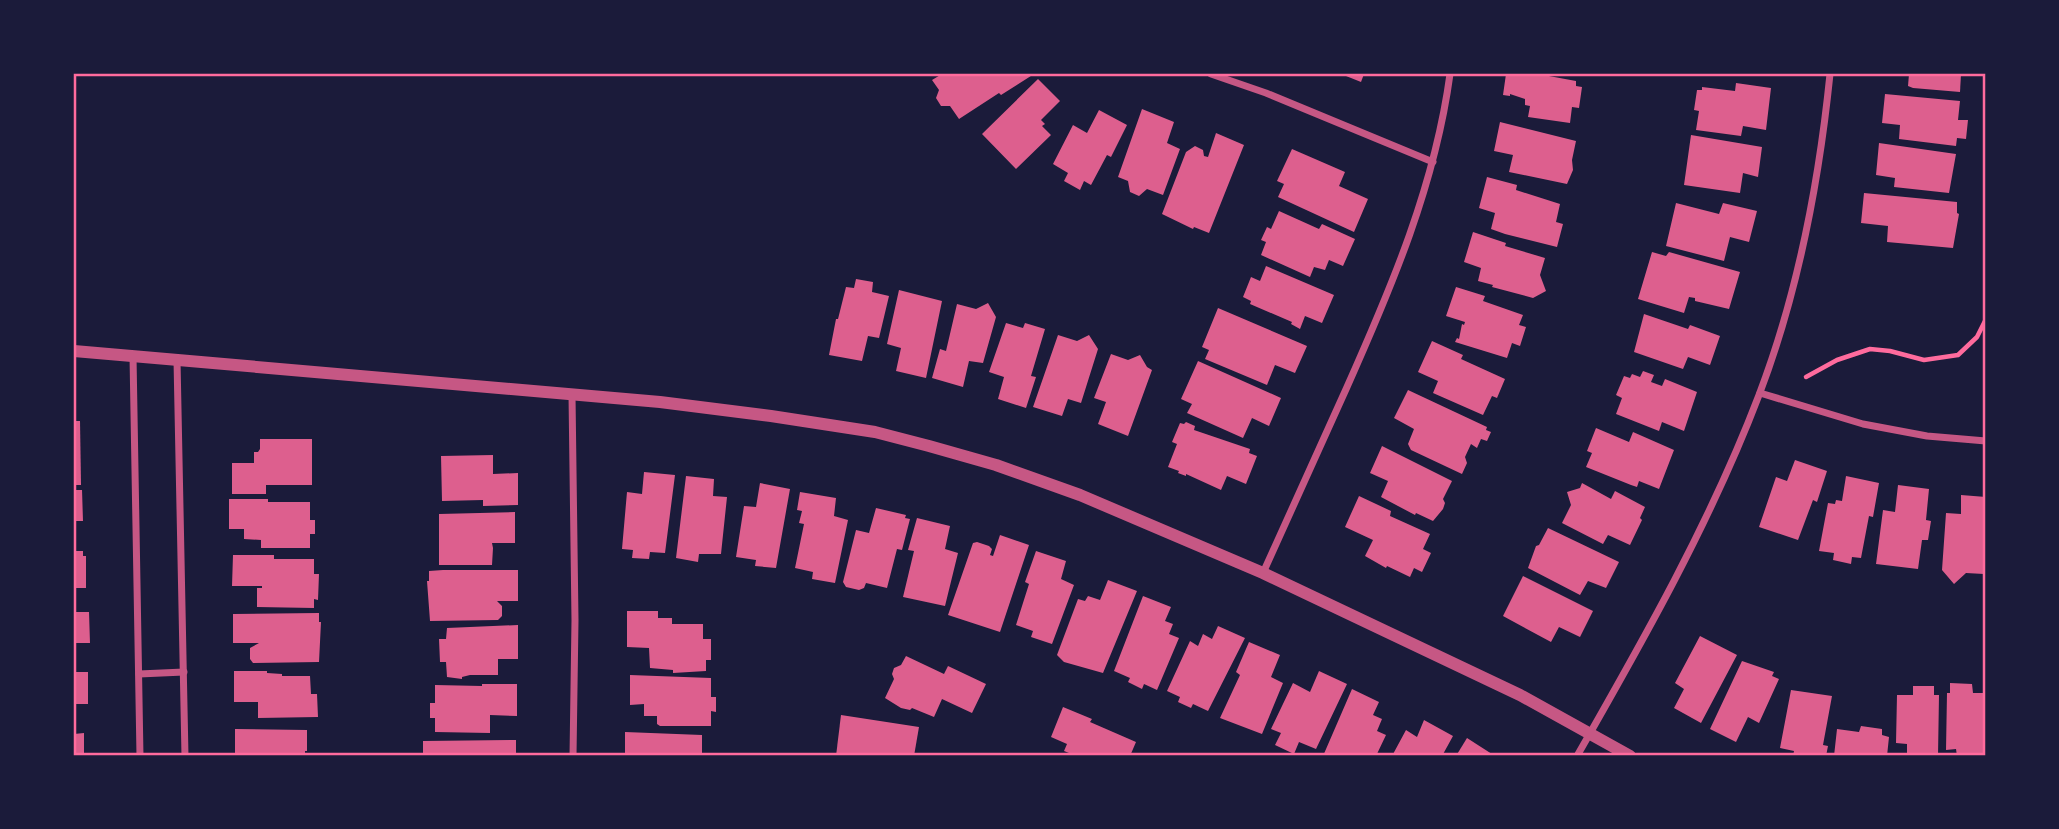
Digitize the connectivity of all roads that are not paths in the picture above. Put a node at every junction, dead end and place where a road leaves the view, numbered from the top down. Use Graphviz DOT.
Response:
graph roads {
  1 [pos="1212,74"];
  2 [pos="1450,74"];
  3 [pos="1830,74"];
  4 [pos="1433,162"];
  5 [pos="74,351"];
  6 [pos="133,356"];
  7 [pos="177,360"];
  8 [pos="1760,393"];
  9 [pos="572,395"];
  10 [pos="1986,442"];
  11 [pos="1263,573"];
  12 [pos="184,673"];
  13 [pos="139,674"];
  14 [pos="1590,733"];
  15 [pos="140,755"];
  16 [pos="185,755"];
  17 [pos="573,755"];
  18 [pos="1577,755"];
  19 [pos="1630,755"];
  1 -- 4 [label="street"];
  2 -- 4 [label="street"];
  3 -- 8 [label="street"];
  4 -- 11 [label="street"];
  5 -- 6 [label="street"];
  6 -- 7 [label="street"];
  6 -- 13 [label="street"];
  7 -- 9 [label="street"];
  7 -- 12 [label="street"];
  8 -- 10 [label="street"];
  8 -- 14 [label="street"];
  9 -- 11 [label="street"];
  9 -- 17 [label="street"];
  11 -- 14 [label="street"];
  12 -- 13 [label="street"];
  12 -- 16 [label="street"];
  13 -- 15 [label="street"];
  14 -- 18 [label="street"];
  14 -- 19 [label="street"];
}
